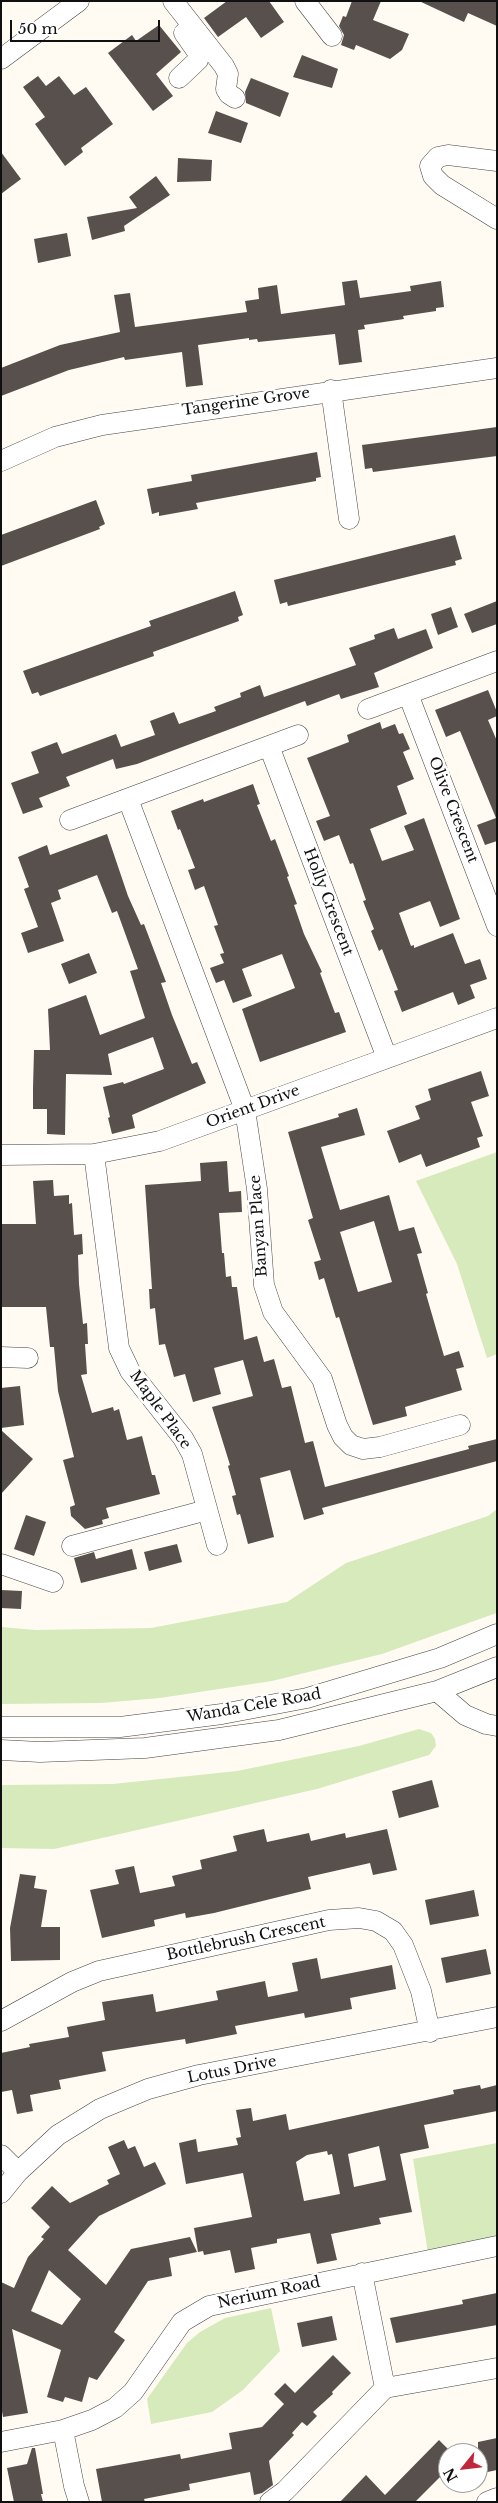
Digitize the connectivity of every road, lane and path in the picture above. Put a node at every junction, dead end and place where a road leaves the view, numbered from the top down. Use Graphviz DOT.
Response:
graph roads {
  1 [pos="80,1"];
  2 [pos="160,1"];
  3 [pos="173,1"];
  4 [pos="305,1"];
  5 [pos="332,36"];
  6 [pos="1,59"];
  7 [pos="179,78"];
  8 [pos="235,98"];
  9 [pos="497,161"];
  10 [pos="497,219"];
  11 [pos="497,368"];
  12 [pos="331,390"];
  13 [pos="1,461"];
  14 [pos="349,519"];
  15 [pos="497,660"];
  16 [pos="408,694"];
  17 [pos="368,709"];
  18 [pos="298,735"];
  19 [pos="269,746"];
  20 [pos="128,799"];
  21 [pos="70,820"];
  22 [pos="497,926"];
  23 [pos="497,1018"];
  24 [pos="387,1058"];
  25 [pos="245,1110"];
  26 [pos="94,1154"];
  27 [pos="1,1156"];
  28 [pos="1,1357"];
  29 [pos="28,1358"];
  30 [pos="460,1425"];
  31 [pos="207,1510"];
  32 [pos="217,1545"];
  33 [pos="72,1546"];
  34 [pos="1,1564"];
  35 [pos="53,1582"];
  36 [pos="497,1634"];
  37 [pos="497,1667"];
  38 [pos="437,1691"];
  39 [pos="497,1726"];
  40 [pos="1,1727"];
  41 [pos="1,1750"];
  42 [pos="497,2018"];
  43 [pos="1,2021"];
  44 [pos="430,2032"];
  45 [pos="1,2155"];
  46 [pos="18,2172"];
  47 [pos="1,2193"];
  48 [pos="497,2246"];
  49 [pos="362,2273"];
  50 [pos="497,2368"];
  51 [pos="384,2388"];
  52 [pos="63,2430"];
  53 [pos="1,2442"];
  54 [pos="497,2498"];
  55 [pos="79,2502"];
  56 [pos="270,2502"];
  57 [pos="487,2502"];
  1 -- 6 [label="street"];
  2 -- 7 [label="street"];
  3 -- 8 [label="street"];
  4 -- 5 [label="street"];
  9 -- 10 [label="street"];
  11 -- 12 [label="street, Tangerine Grove"];
  12 -- 13 [label="street, Tangerine Grove"];
  12 -- 14 [label="street"];
  15 -- 16 [label="street"];
  16 -- 17 [label="street"];
  16 -- 22 [label="street, Olive Crescent"];
  18 -- 19 [label="street"];
  19 -- 20 [label="street"];
  19 -- 24 [label="street, Holly Crescent"];
  20 -- 21 [label="street"];
  20 -- 25 [label="street"];
  23 -- 24 [label="street, Orient Drive"];
  24 -- 25 [label="street, Orient Drive"];
  25 -- 26 [label="street, Orient Drive"];
  25 -- 30 [label="street, Banyan Place"];
  26 -- 27 [label="street, Orient Drive"];
  26 -- 31 [label="street, Maple Place"];
  28 -- 29 [label="street"];
  31 -- 32 [label="street, Maple Place"];
  31 -- 33 [label="street"];
  34 -- 35 [label="street"];
  36 -- 40 [label="street, Wanda Cele Road"];
  37 -- 38 [label="street, Wanda Cele Road"];
  38 -- 39 [label="street"];
  38 -- 41 [label="street, Wanda Cele Road"];
  42 -- 44 [label="street, Lotus Drive"];
  43 -- 44 [label="street, Bottlebrush Crescent"];
  44 -- 46 [label="street, Lotus Drive"];
  45 -- 46 [label="street"];
  46 -- 47 [label="street, Lotus Drive"];
  48 -- 49 [label="street, Nerium Road"];
  49 -- 51 [label="street"];
  49 -- 52 [label="street, Nerium Road"];
  50 -- 51 [label="street"];
  51 -- 56 [label="street"];
  52 -- 53 [label="street, Nerium Road"];
  52 -- 55 [label="street"];
  54 -- 57 [label="street"];
}
